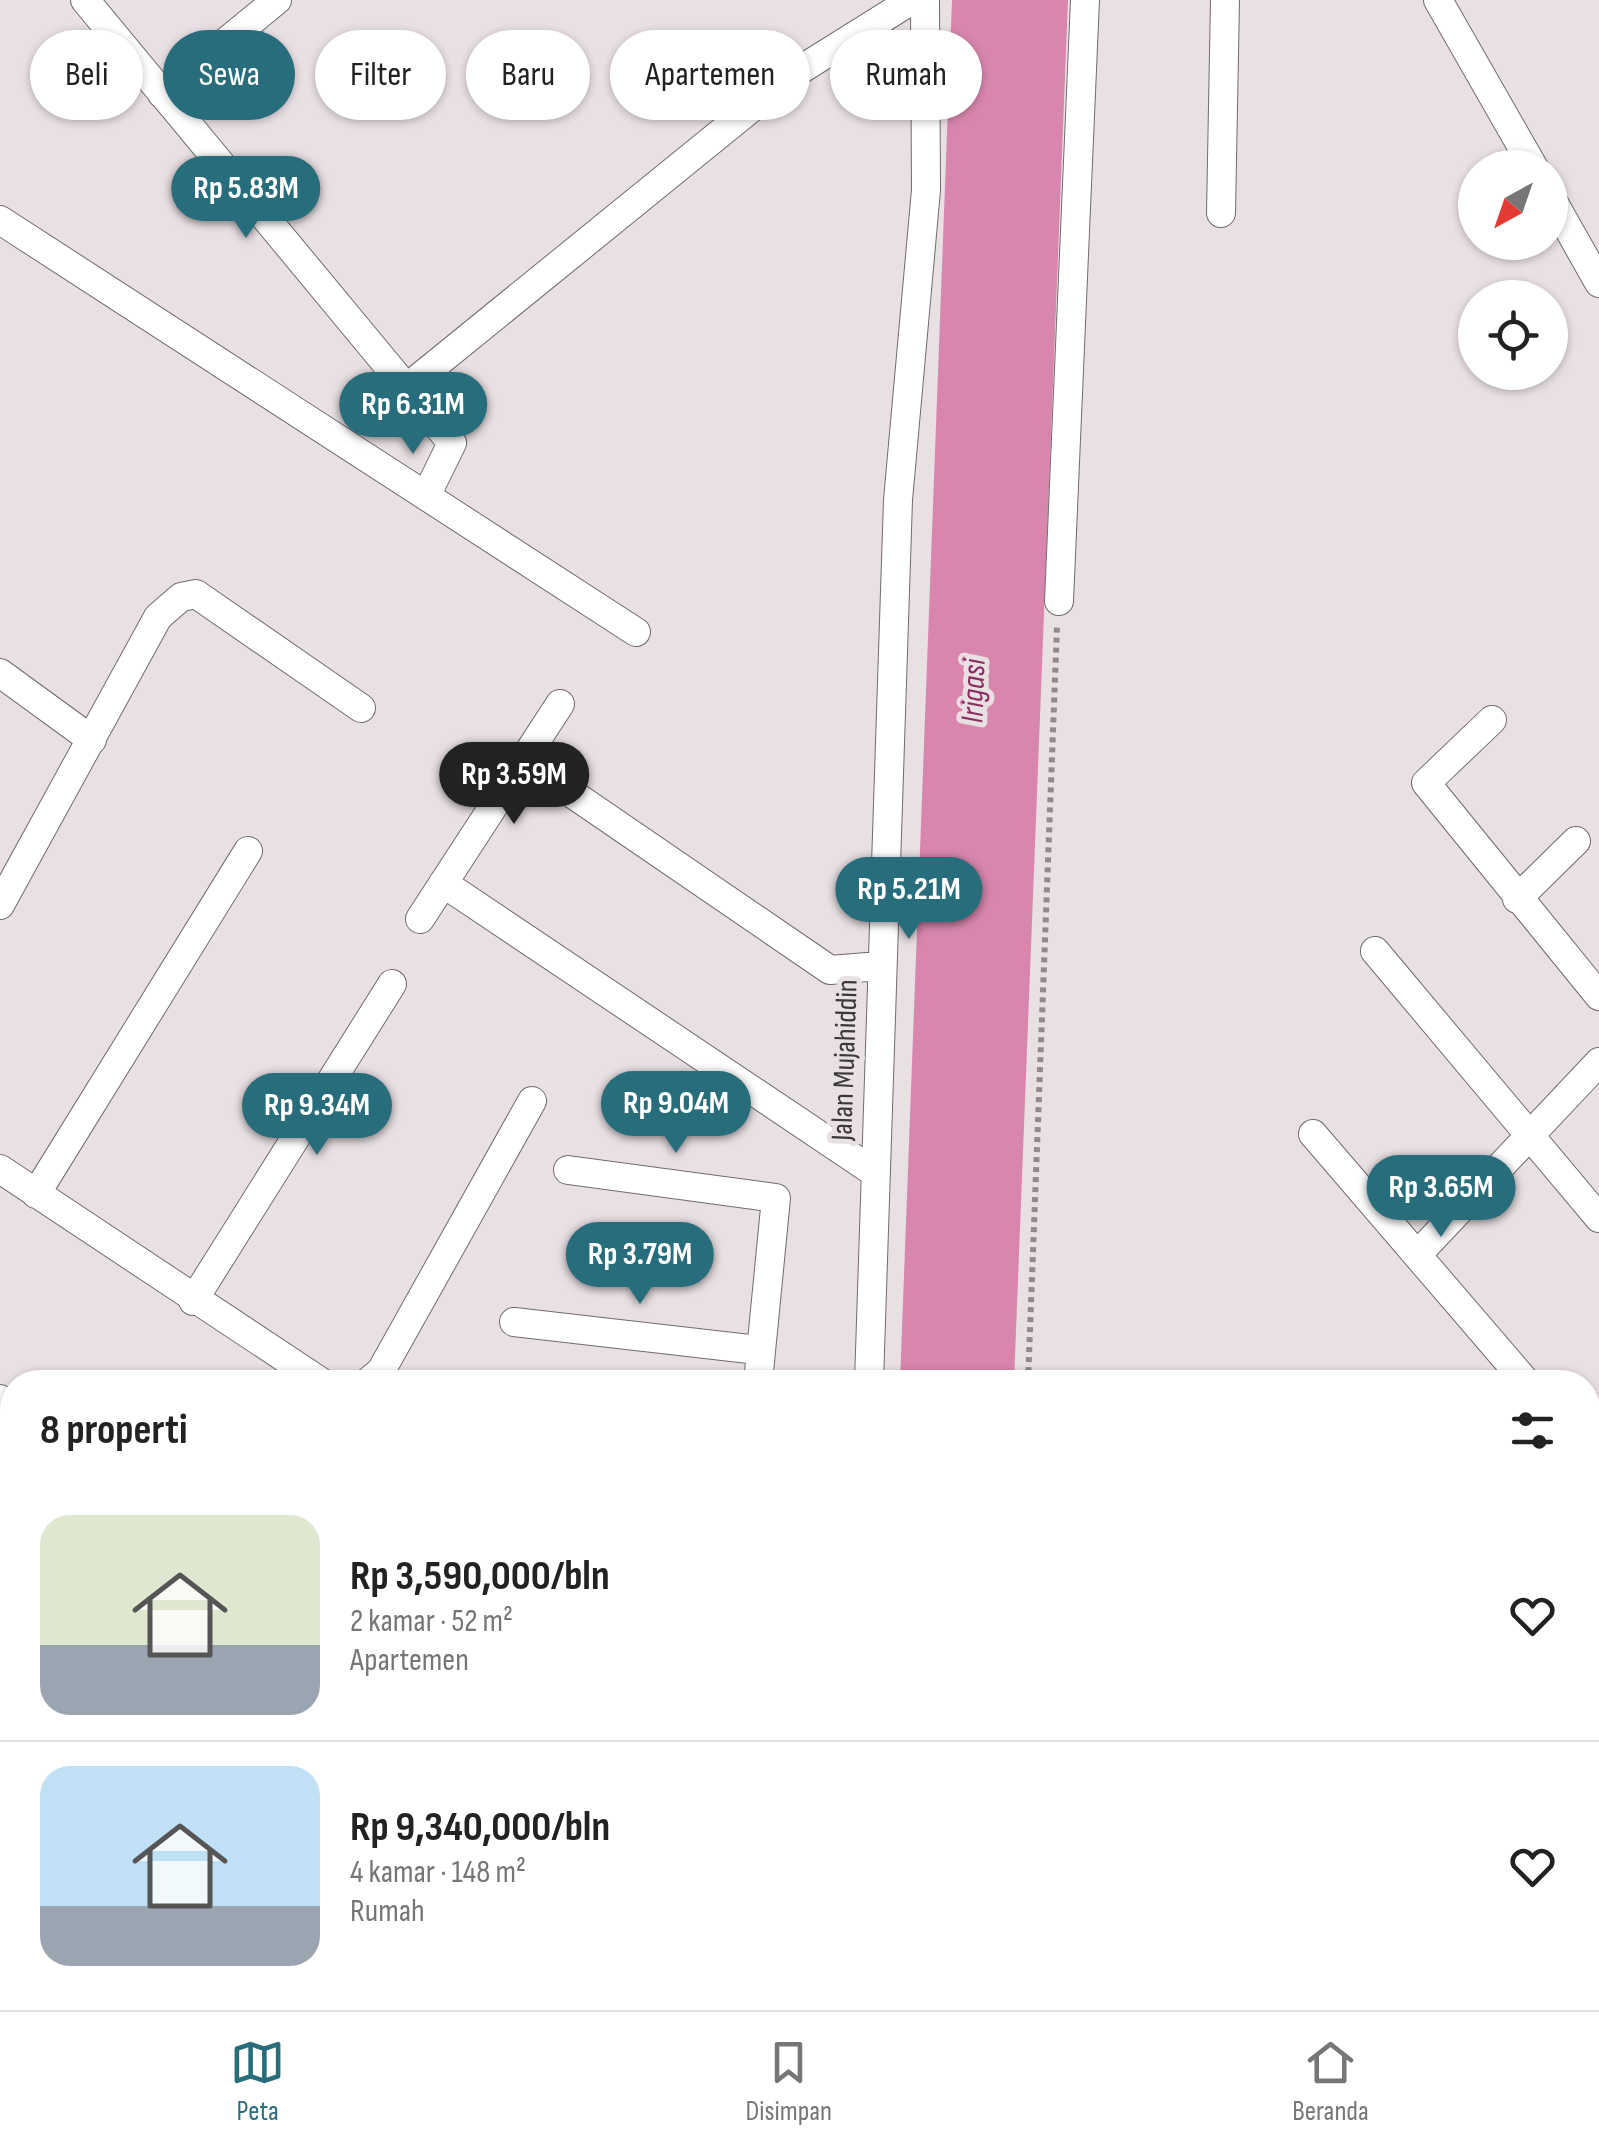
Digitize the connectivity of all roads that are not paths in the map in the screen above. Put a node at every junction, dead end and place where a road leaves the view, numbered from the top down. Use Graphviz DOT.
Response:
graph roads {
  1 [pos="85,0"];
  2 [pos="277,0"];
  3 [pos="912,0"];
  4 [pos="925,0"];
  5 [pos="1085,0"];
  6 [pos="1225,0"];
  7 [pos="1438,0"];
  8 [pos="162,94"];
  9 [pos="1524,150"];
  10 [pos="1221,213"];
  11 [pos="0,220"];
  12 [pos="1568,228"];
  13 [pos="1599,283"];
  14 [pos="404,390"];
  15 [pos="426,496"];
  16 [pos="1058,600"];
  17 [pos="636,632"];
  18 [pos="0,674"];
  19 [pos="560,704"];
  20 [pos="361,708"];
  21 [pos="1492,720"];
  22 [pos="92,740"];
  23 [pos="523,760"];
  24 [pos="1576,841"];
  25 [pos="248,851"];
  26 [pos="443,884"];
  27 [pos="1516,898"];
  28 [pos="0,906"];
  29 [pos="420,919"];
  30 [pos="1375,952"];
  31 [pos="880,966"];
  32 [pos="392,984"];
  33 [pos="1599,996"];
  34 [pos="1599,1062"];
  35 [pos="532,1101"];
  36 [pos="1313,1134"];
  37 [pos="1528,1136"];
  38 [pos="0,1169"];
  39 [pos="568,1170"];
  40 [pos="874,1172"];
  41 [pos="36,1194"];
  42 [pos="1599,1218"];
  43 [pos="1416,1255"];
  44 [pos="193,1301"];
  45 [pos="514,1322"];
  46 [pos="758,1350"];
  47 [pos="302,1370"];
  48 [pos="380,1370"];
  49 [pos="758,1370"];
  50 [pos="868,1370"];
  51 [pos="1516,1370"];
  1 -- 8 [label="street"];
  2 -- 8 [label="street"];
  3 -- 14 [label="street"];
  4 -- 31 [label="street, Jalan Mujahiddin"];
  5 -- 16 [label="street"];
  6 -- 10 [label="street"];
  7 -- 9 [label="street"];
  8 -- 14 [label="street"];
  11 -- 15 [label="street"];
  12 -- 13 [label="street"];
  14 -- 15 [label="street"];
  15 -- 17 [label="street"];
  18 -- 22 [label="street"];
  19 -- 23 [label="street"];
  20 -- 22 [label="street"];
  21 -- 27 [label="street"];
  22 -- 28 [label="street"];
  23 -- 26 [label="street"];
  23 -- 31 [label="street"];
  24 -- 27 [label="street"];
  25 -- 41 [label="street"];
  26 -- 29 [label="street"];
  26 -- 40 [label="street"];
  27 -- 33 [label="street"];
  30 -- 37 [label="street"];
  31 -- 40 [label="street, Jalan Mujahiddin"];
  32 -- 44 [label="street"];
  34 -- 37 [label="street"];
  35 -- 48 [label="street"];
  36 -- 43 [label="street"];
  37 -- 42 [label="street"];
  37 -- 43 [label="street"];
  38 -- 41 [label="street"];
  39 -- 46 [label="street"];
  40 -- 50 [label="street, Jalan Mujahiddin"];
  41 -- 44 [label="street"];
  43 -- 51 [label="street"];
  44 -- 47 [label="street"];
  45 -- 46 [label="street"];
  46 -- 49 [label="street"];
}
